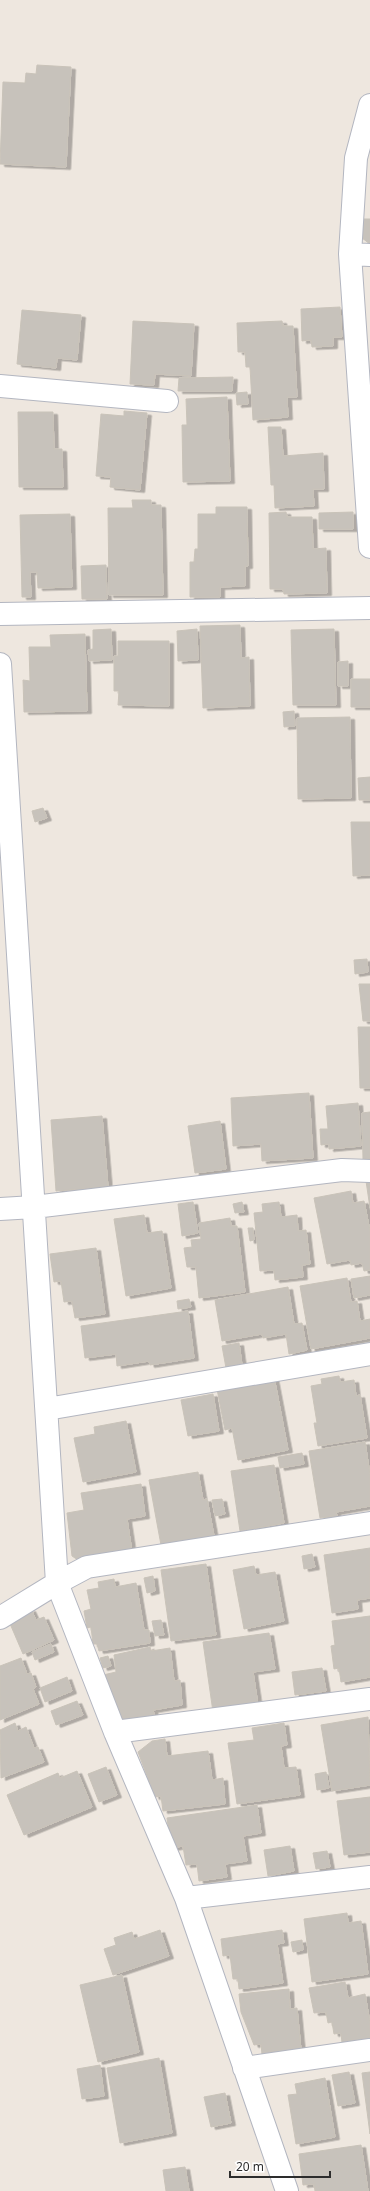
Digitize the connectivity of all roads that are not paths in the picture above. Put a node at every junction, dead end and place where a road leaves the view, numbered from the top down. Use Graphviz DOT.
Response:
graph roads {
  1 [pos="370,106"];
  2 [pos="360,254"];
  3 [pos="0,386"];
  4 [pos="167,401"];
  5 [pos="366,433"];
  6 [pos="370,547"];
  7 [pos="370,608"];
  8 [pos="0,614"];
  9 [pos="0,664"];
  10 [pos="370,1171"];
  11 [pos="34,1207"];
  12 [pos="0,1209"];
  13 [pos="370,1354"];
  14 [pos="47,1409"];
  15 [pos="370,1523"];
  16 [pos="57,1583"];
  17 [pos="0,1618"];
  18 [pos="370,1699"];
  19 [pos="115,1732"];
  20 [pos="370,1877"];
  21 [pos="186,1898"];
  22 [pos="370,2050"];
  23 [pos="244,2068"];
  24 [pos="287,2191"];
  1 -- 2 [label="street"];
  2 -- 5 [label="street"];
  3 -- 4 [label="street"];
  5 -- 6 [label="street"];
  7 -- 8 [label="street"];
  9 -- 11 [label="street"];
  10 -- 11 [label="street"];
  11 -- 12 [label="street"];
  11 -- 14 [label="street"];
  13 -- 14 [label="street"];
  14 -- 16 [label="street"];
  15 -- 16 [label="street"];
  16 -- 17 [label="street"];
  16 -- 19 [label="street"];
  18 -- 19 [label="street"];
  19 -- 21 [label="street"];
  20 -- 21 [label="street"];
  21 -- 23 [label="street"];
  22 -- 23 [label="street"];
  23 -- 24 [label="street"];
}
